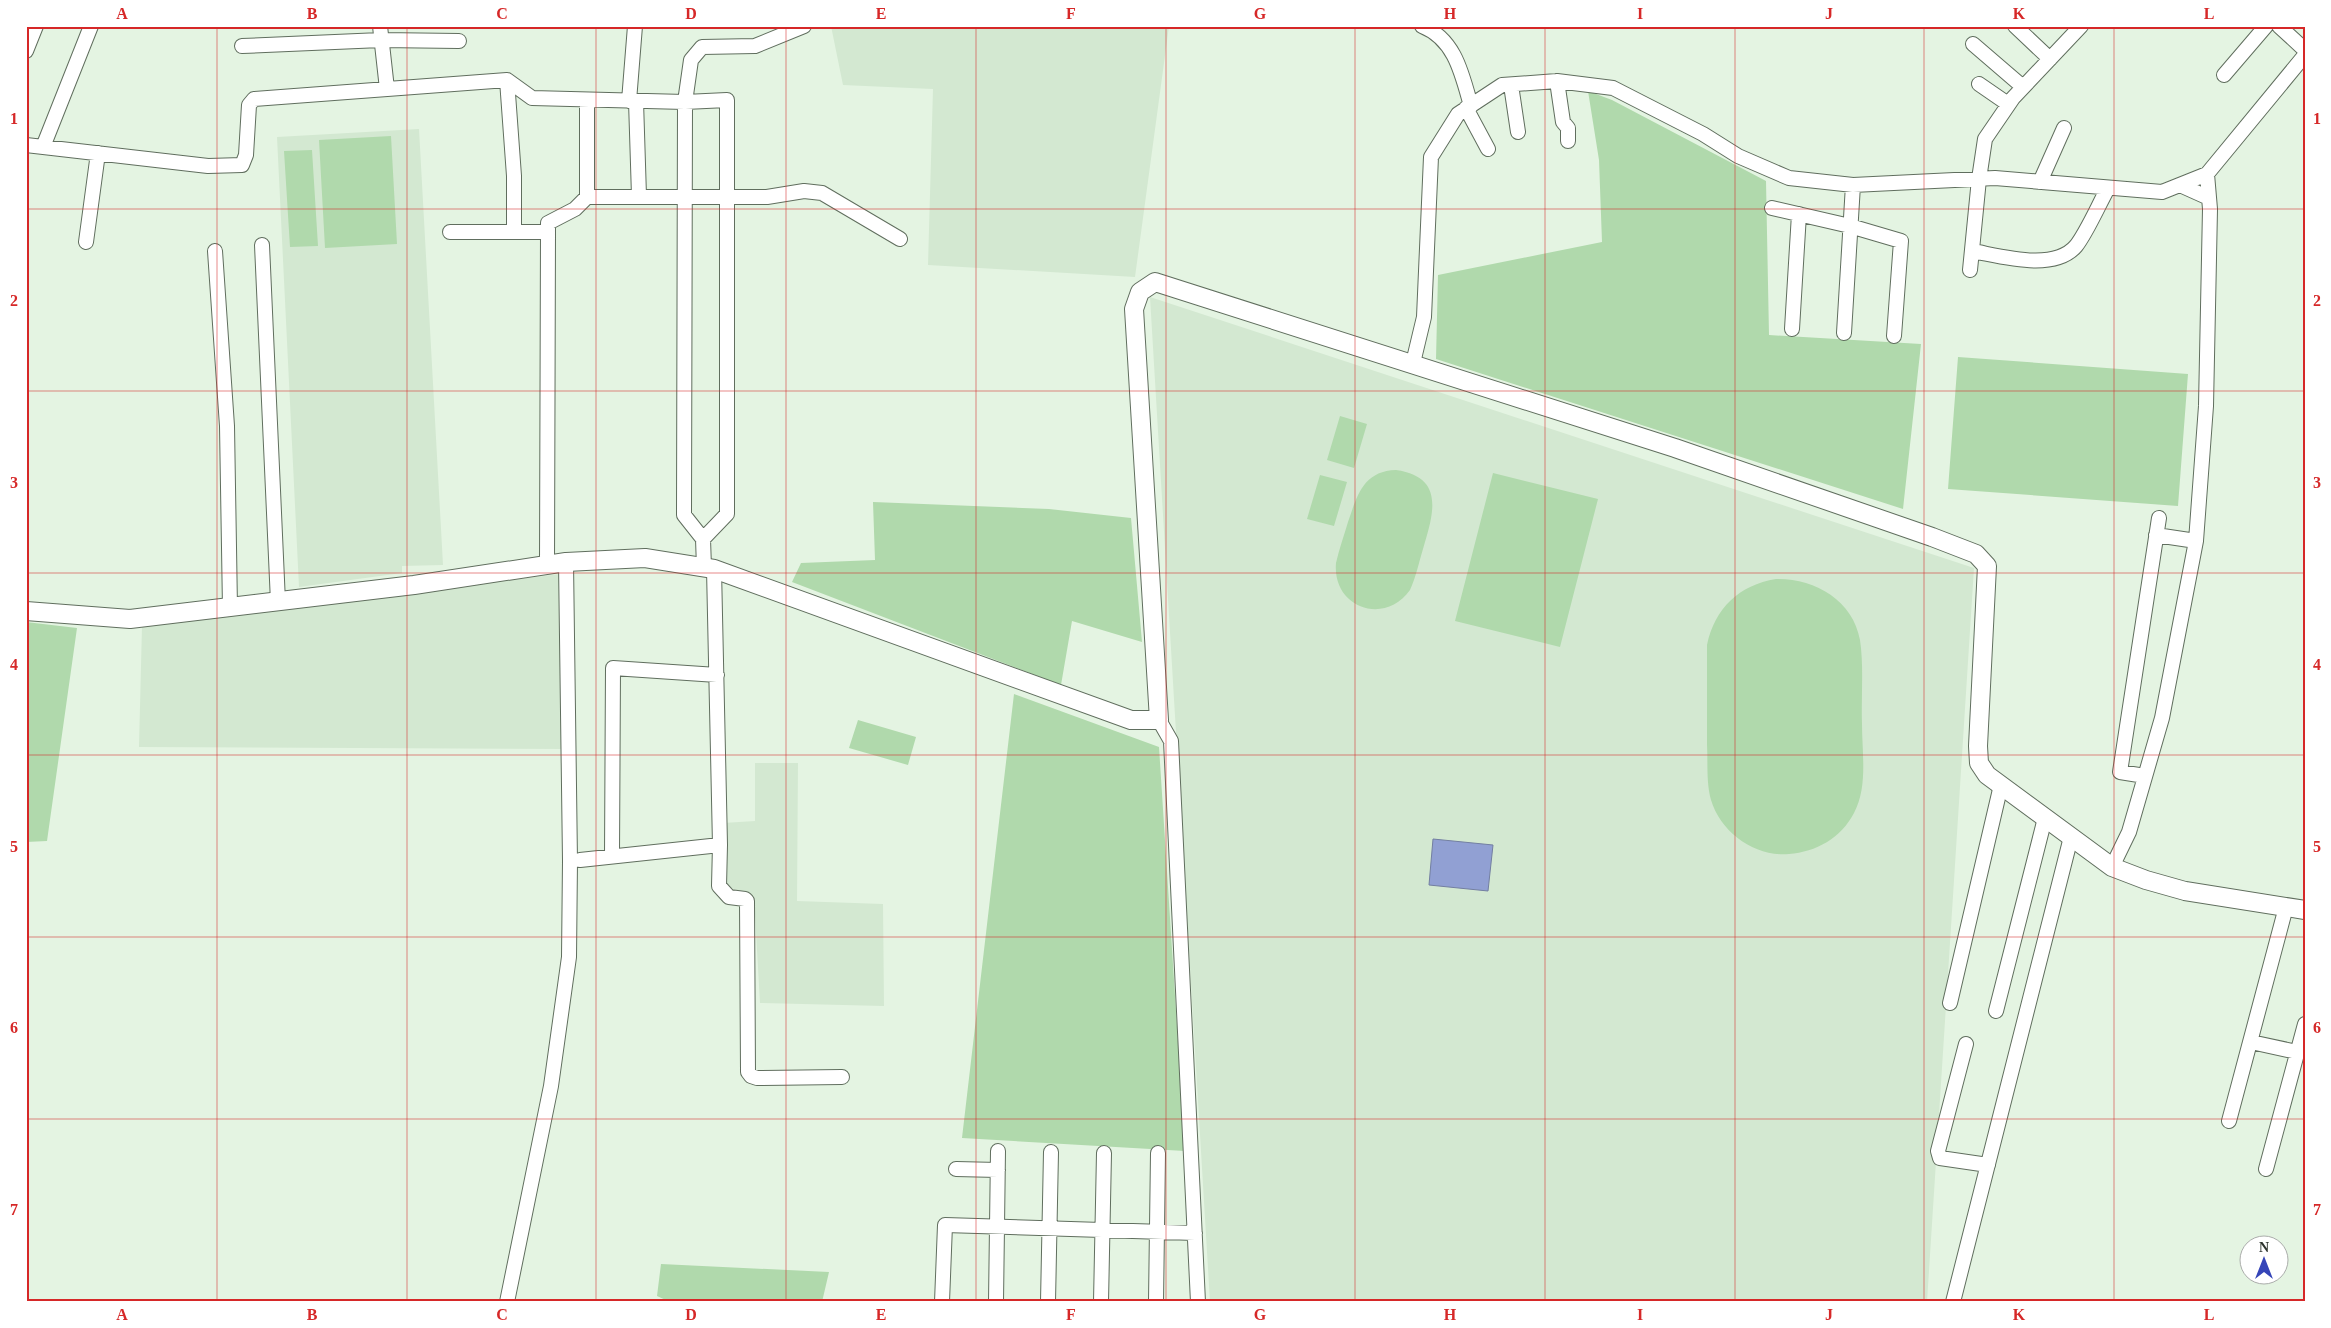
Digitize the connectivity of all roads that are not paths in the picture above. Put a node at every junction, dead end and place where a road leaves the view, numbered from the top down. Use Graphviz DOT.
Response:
graph roads {
  1 [pos="36,26"];
  2 [pos="91,26"];
  3 [pos="635,26"];
  4 [pos="804,26"];
  5 [pos="1422,26"];
  6 [pos="2014,26"];
  7 [pos="2266,26"];
  8 [pos="2279,26"];
  9 [pos="2075,28"];
  10 [pos="381,33"];
  11 [pos="459,42"];
  12 [pos="1973,44"];
  13 [pos="242,46"];
  14 [pos="2305,50"];
  15 [pos="26,51"];
  16 [pos="2305,55"];
  17 [pos="2050,59"];
  18 [pos="2224,75"];
  19 [pos="507,80"];
  20 [pos="1557,81"];
  21 [pos="1979,84"];
  22 [pos="1511,85"];
  23 [pos="2023,87"];
  24 [pos="387,89"];
  25 [pos="587,100"];
  26 [pos="633,101"];
  27 [pos="685,102"];
  28 [pos="2008,104"];
  29 [pos="1469,107"];
  30 [pos="2064,128"];
  31 [pos="1518,132"];
  32 [pos="1568,141"];
  33 [pos="26,144"];
  34 [pos="43,147"];
  35 [pos="1488,149"];
  36 [pos="98,153"];
  37 [pos="2207,174"];
  38 [pos="1979,179"];
  39 [pos="2040,182"];
  40 [pos="1853,185"];
  41 [pos="2180,185"];
  42 [pos="2108,188"];
  43 [pos="639,196"];
  44 [pos="684,196"];
  45 [pos="728,196"];
  46 [pos="587,197"];
  47 [pos="2209,198"];
  48 [pos="1772,208"];
  49 [pos="1799,214"];
  50 [pos="1850,226"];
  51 [pos="450,232"];
  52 [pos="514,232"];
  53 [pos="548,232"];
  54 [pos="900,239"];
  55 [pos="86,242"];
  56 [pos="262,246"];
  57 [pos="215,251"];
  58 [pos="1972,251"];
  59 [pos="1970,270"];
  60 [pos="1792,329"];
  61 [pos="1844,333"];
  62 [pos="1894,336"];
  63 [pos="1413,363"];
  64 [pos="2159,518"];
  65 [pos="2156,536"];
  66 [pos="703,540"];
  67 [pos="2196,541"];
  68 [pos="566,562"];
  69 [pos="547,565"];
  70 [pos="709,568"];
  71 [pos="278,602"];
  72 [pos="230,608"];
  73 [pos="26,611"];
  74 [pos="717,675"];
  75 [pos="1159,720"];
  76 [pos="2145,776"];
  77 [pos="2001,785"];
  78 [pos="2045,818"];
  79 [pos="2071,837"];
  80 [pos="720,845"];
  81 [pos="612,856"];
  82 [pos="580,860"];
  83 [pos="2112,867"];
  84 [pos="2286,907"];
  85 [pos="2305,910"];
  86 [pos="1950,1003"];
  87 [pos="1996,1011"];
  88 [pos="2305,1024"];
  89 [pos="2251,1042"];
  90 [pos="1966,1044"];
  91 [pos="2297,1052"];
  92 [pos="842,1077"];
  93 [pos="2229,1121"];
  94 [pos="998,1151"];
  95 [pos="1051,1152"];
  96 [pos="1104,1152"];
  97 [pos="1158,1153"];
  98 [pos="1988,1165"];
  99 [pos="956,1169"];
  100 [pos="2266,1169"];
  101 [pos="998,1170"];
  102 [pos="997,1227"];
  103 [pos="1049,1229"];
  104 [pos="1103,1230"];
  105 [pos="1157,1232"];
  106 [pos="1195,1233"];
  107 [pos="507,1302"];
  108 [pos="942,1302"];
  109 [pos="996,1302"];
  110 [pos="1048,1302"];
  111 [pos="1102,1302"];
  112 [pos="1156,1302"];
  113 [pos="1198,1302"];
  114 [pos="1953,1302"];
  1 -- 15 [label="street"];
  2 -- 34 [label="street"];
  3 -- 26 [label="street"];
  4 -- 27 [label="street"];
  5 -- 29 [label="street"];
  6 -- 17 [label="street"];
  7 -- 18 [label="street"];
  8 -- 14 [label="street"];
  9 -- 17 [label="street"];
  10 -- 11 [label="street"];
  10 -- 13 [label="street"];
  10 -- 24 [label="street"];
  12 -- 23 [label="street"];
  16 -- 37 [label="street"];
  17 -- 23 [label="street"];
  19 -- 24 [label="street"];
  19 -- 25 [label="street"];
  19 -- 52 [label="street"];
  20 -- 22 [label="street"];
  20 -- 32 [label="street"];
  20 -- 40 [label="street"];
  21 -- 28 [label="street"];
  22 -- 29 [label="street"];
  22 -- 31 [label="street"];
  23 -- 28 [label="street"];
  24 -- 36 [label="street"];
  25 -- 26 [label="street"];
  25 -- 46 [label="street"];
  26 -- 27 [label="street"];
  26 -- 43 [label="street"];
  27 -- 44 [label="street"];
  27 -- 45 [label="street"];
  28 -- 38 [label="street"];
  29 -- 35 [label="street"];
  29 -- 63 [label="street"];
  30 -- 39 [label="street"];
  33 -- 34 [label="street"];
  34 -- 36 [label="street"];
  36 -- 55 [label="street"];
  37 -- 41 [label="street"];
  37 -- 47 [label="street"];
  38 -- 39 [label="street"];
  38 -- 40 [label="street"];
  38 -- 58 [label="street"];
  39 -- 42 [label="street"];
  40 -- 50 [label="street"];
  41 -- 42 [label="street"];
  41 -- 47 [label="street"];
  42 -- 58 [label="street"];
  43 -- 44 [label="street"];
  43 -- 46 [label="street"];
  44 -- 45 [label="street"];
  44 -- 66 [label="street"];
  45 -- 54 [label="street"];
  45 -- 66 [label="street"];
  46 -- 53 [label="street"];
  47 -- 67 [label="street"];
  48 -- 49 [label="street"];
  49 -- 50 [label="street"];
  49 -- 60 [label="street"];
  50 -- 61 [label="street"];
  50 -- 62 [label="street"];
  51 -- 52 [label="street"];
  52 -- 53 [label="street"];
  53 -- 69 [label="street"];
  56 -- 71 [label="street"];
  57 -- 72 [label="street"];
  58 -- 59 [label="street"];
  63 -- 75 [label="main road"];
  63 -- 77 [label="main road"];
  64 -- 65 [label="street"];
  65 -- 67 [label="street"];
  65 -- 76 [label="street"];
  66 -- 70 [label="street"];
  67 -- 76 [label="street"];
  68 -- 69 [label="main road"];
  68 -- 70 [label="main road"];
  68 -- 107 [label="street"];
  69 -- 71 [label="main road"];
  70 -- 74 [label="street"];
  70 -- 75 [label="main road"];
  71 -- 72 [label="main road"];
  72 -- 73 [label="main road"];
  74 -- 80 [label="street"];
  74 -- 81 [label="street"];
  75 -- 106 [label="street"];
  76 -- 83 [label="street"];
  77 -- 78 [label="main road"];
  77 -- 86 [label="street"];
  78 -- 79 [label="main road"];
  78 -- 87 [label="street"];
  79 -- 83 [label="main road"];
  79 -- 98 [label="street"];
  80 -- 81 [label="street"];
  80 -- 92 [label="street"];
  81 -- 82 [label="street"];
  83 -- 84 [label="main road"];
  84 -- 85 [label="main road"];
  84 -- 89 [label="street"];
  88 -- 91 [label="street"];
  89 -- 91 [label="street"];
  89 -- 93 [label="street"];
  90 -- 98 [label="street"];
  91 -- 100 [label="street"];
  94 -- 101 [label="street"];
  95 -- 103 [label="street"];
  96 -- 104 [label="street"];
  97 -- 105 [label="street"];
  98 -- 114 [label="street"];
  99 -- 101 [label="street"];
  101 -- 102 [label="street"];
  102 -- 103 [label="street"];
  102 -- 108 [label="street"];
  102 -- 109 [label="street"];
  103 -- 104 [label="street"];
  103 -- 110 [label="street"];
  104 -- 105 [label="street"];
  104 -- 111 [label="street"];
  105 -- 106 [label="street"];
  105 -- 112 [label="street"];
  106 -- 113 [label="street"];
}
